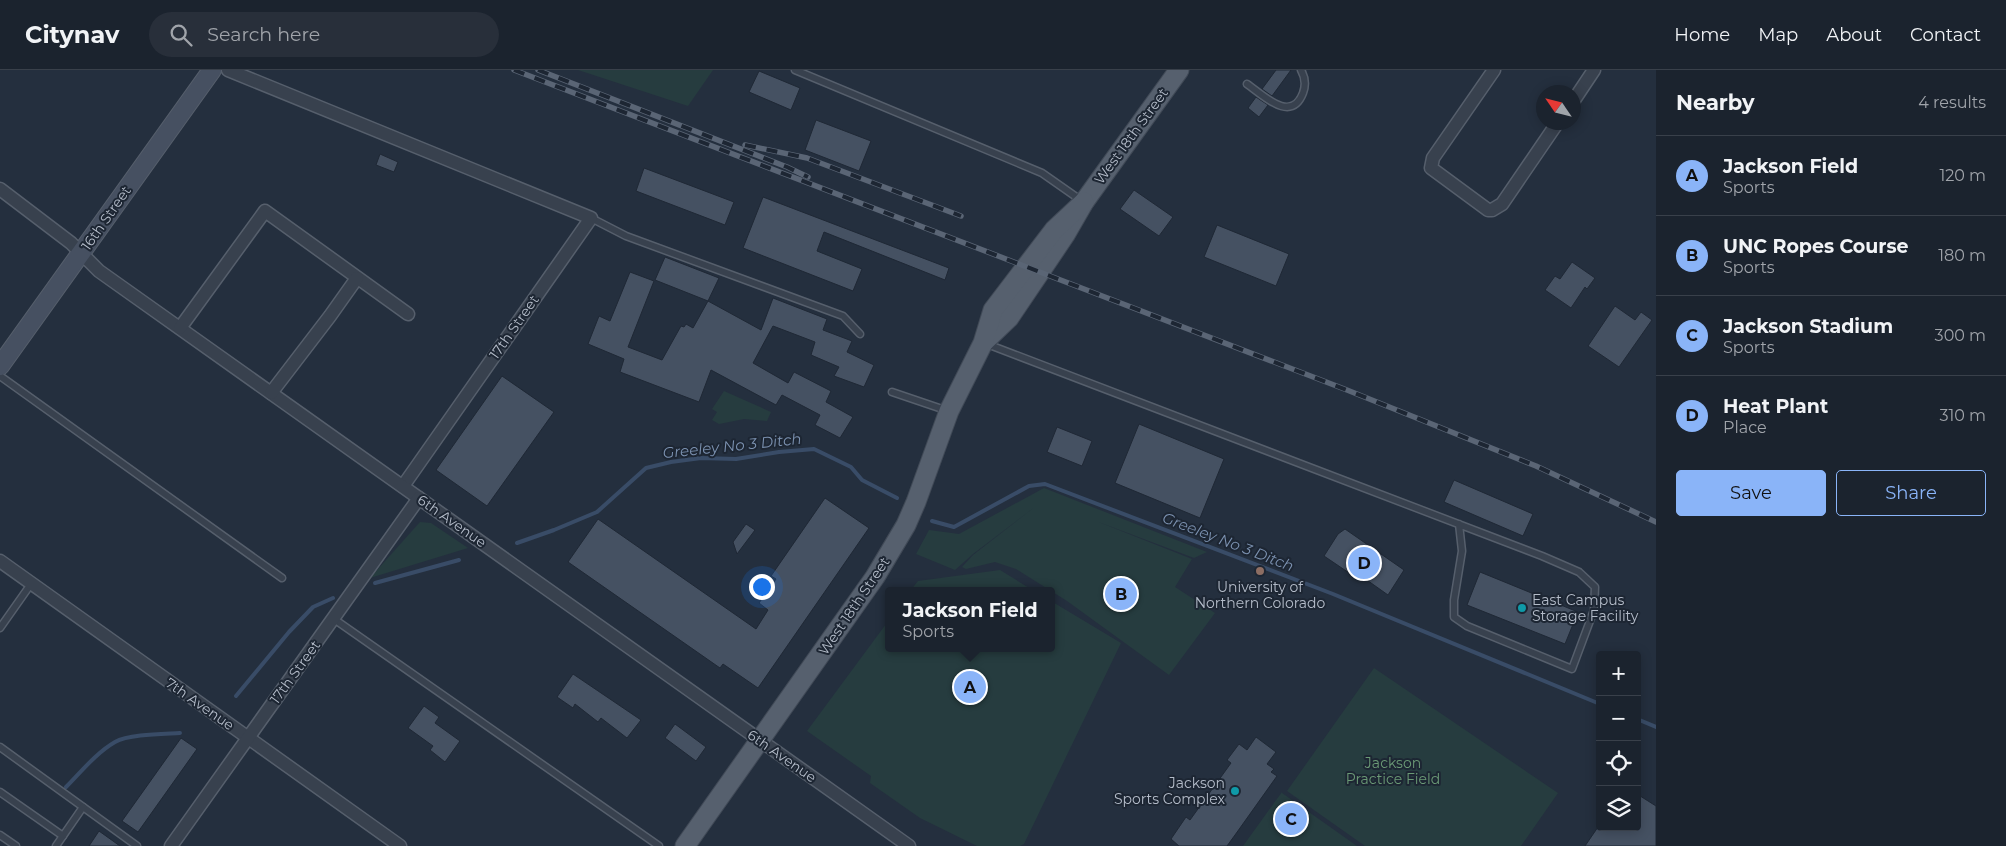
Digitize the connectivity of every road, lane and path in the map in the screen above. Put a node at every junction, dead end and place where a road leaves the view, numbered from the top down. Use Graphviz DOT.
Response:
graph roads {
  1 [pos="212,70"];
  2 [pos="228,70"];
  3 [pos="795,70"];
  4 [pos="1179,70"];
  5 [pos="1301,70"];
  6 [pos="1494,70"];
  7 [pos="1594,70"];
  8 [pos="1247,84"];
  9 [pos="1581,90"];
  10 [pos="1553,130"];
  11 [pos="0,189"];
  12 [pos="1084,202"];
  13 [pos="591,218"];
  14 [pos="81,252"];
  15 [pos="357,278"];
  16 [pos="408,314"];
  17 [pos="180,328"];
  18 [pos="860,334"];
  19 [pos="983,343"];
  20 [pos="0,366"];
  21 [pos="0,376"];
  22 [pos="892,392"];
  23 [pos="271,393"];
  24 [pos="950,411"];
  25 [pos="403,486"];
  26 [pos="419,498"];
  27 [pos="1459,524"];
  28 [pos="0,561"];
  29 [pos="282,578"];
  30 [pos="31,584"];
  31 [pos="334,619"];
  32 [pos="0,628"];
  33 [pos="248,738"];
  34 [pos="760,740"];
  35 [pos="0,747"];
  36 [pos="0,792"];
  37 [pos="83,807"];
  38 [pos="0,835"];
  39 [pos="63,836"];
  40 [pos="16,846"];
  41 [pos="56,846"];
  42 [pos="137,846"];
  43 [pos="171,846"];
  44 [pos="400,846"];
  45 [pos="659,846"];
  46 [pos="685,846"];
  47 [pos="909,846"];
  1 -- 14 [label="main road, 16th Street"];
  2 -- 13 [label="street"];
  3 -- 12 [label="lane"];
  4 -- 12 [label="main road, West 18th Street"];
  5 -- 8 [label="lane"];
  6 -- 10 [label="street"];
  7 -- 9 [label="street"];
  11 -- 14 [label="street, 6th Avenue"];
  12 -- 19 [label="main road, West 18th Street"];
  13 -- 18 [label="lane"];
  13 -- 25 [label="street, 17th Street"];
  14 -- 17 [label="street, 6th Avenue"];
  14 -- 20 [label="main road, 16th Street"];
  15 -- 16 [label="street"];
  15 -- 17 [label="street"];
  15 -- 23 [label="street"];
  17 -- 23 [label="street, 6th Avenue"];
  19 -- 24 [label="main road, West 18th Street"];
  19 -- 27 [label="lane"];
  21 -- 29 [label="lane"];
  22 -- 24 [label="lane"];
  23 -- 25 [label="street, 6th Avenue"];
  24 -- 34 [label="main road, West 18th Street"];
  25 -- 26 [label="street, 6th Avenue"];
  26 -- 31 [label="street, 17th Street"];
  26 -- 34 [label="street, 6th Avenue"];
  27 -- 27 [label="lane"];
  28 -- 30 [label="street, 7th Avenue"];
  30 -- 32 [label="lane"];
  30 -- 33 [label="street, 7th Avenue"];
  31 -- 33 [label="street, 17th Street"];
  31 -- 45 [label="lane"];
  33 -- 43 [label="street, 17th Street"];
  33 -- 44 [label="street, 7th Avenue"];
  34 -- 46 [label="main road, West 18th Street"];
  34 -- 47 [label="street, 6th Avenue"];
  35 -- 37 [label="lane"];
  36 -- 39 [label="lane"];
  37 -- 39 [label="lane"];
  37 -- 42 [label="lane"];
  38 -- 40 [label="lane"];
  39 -- 41 [label="lane"];
}
